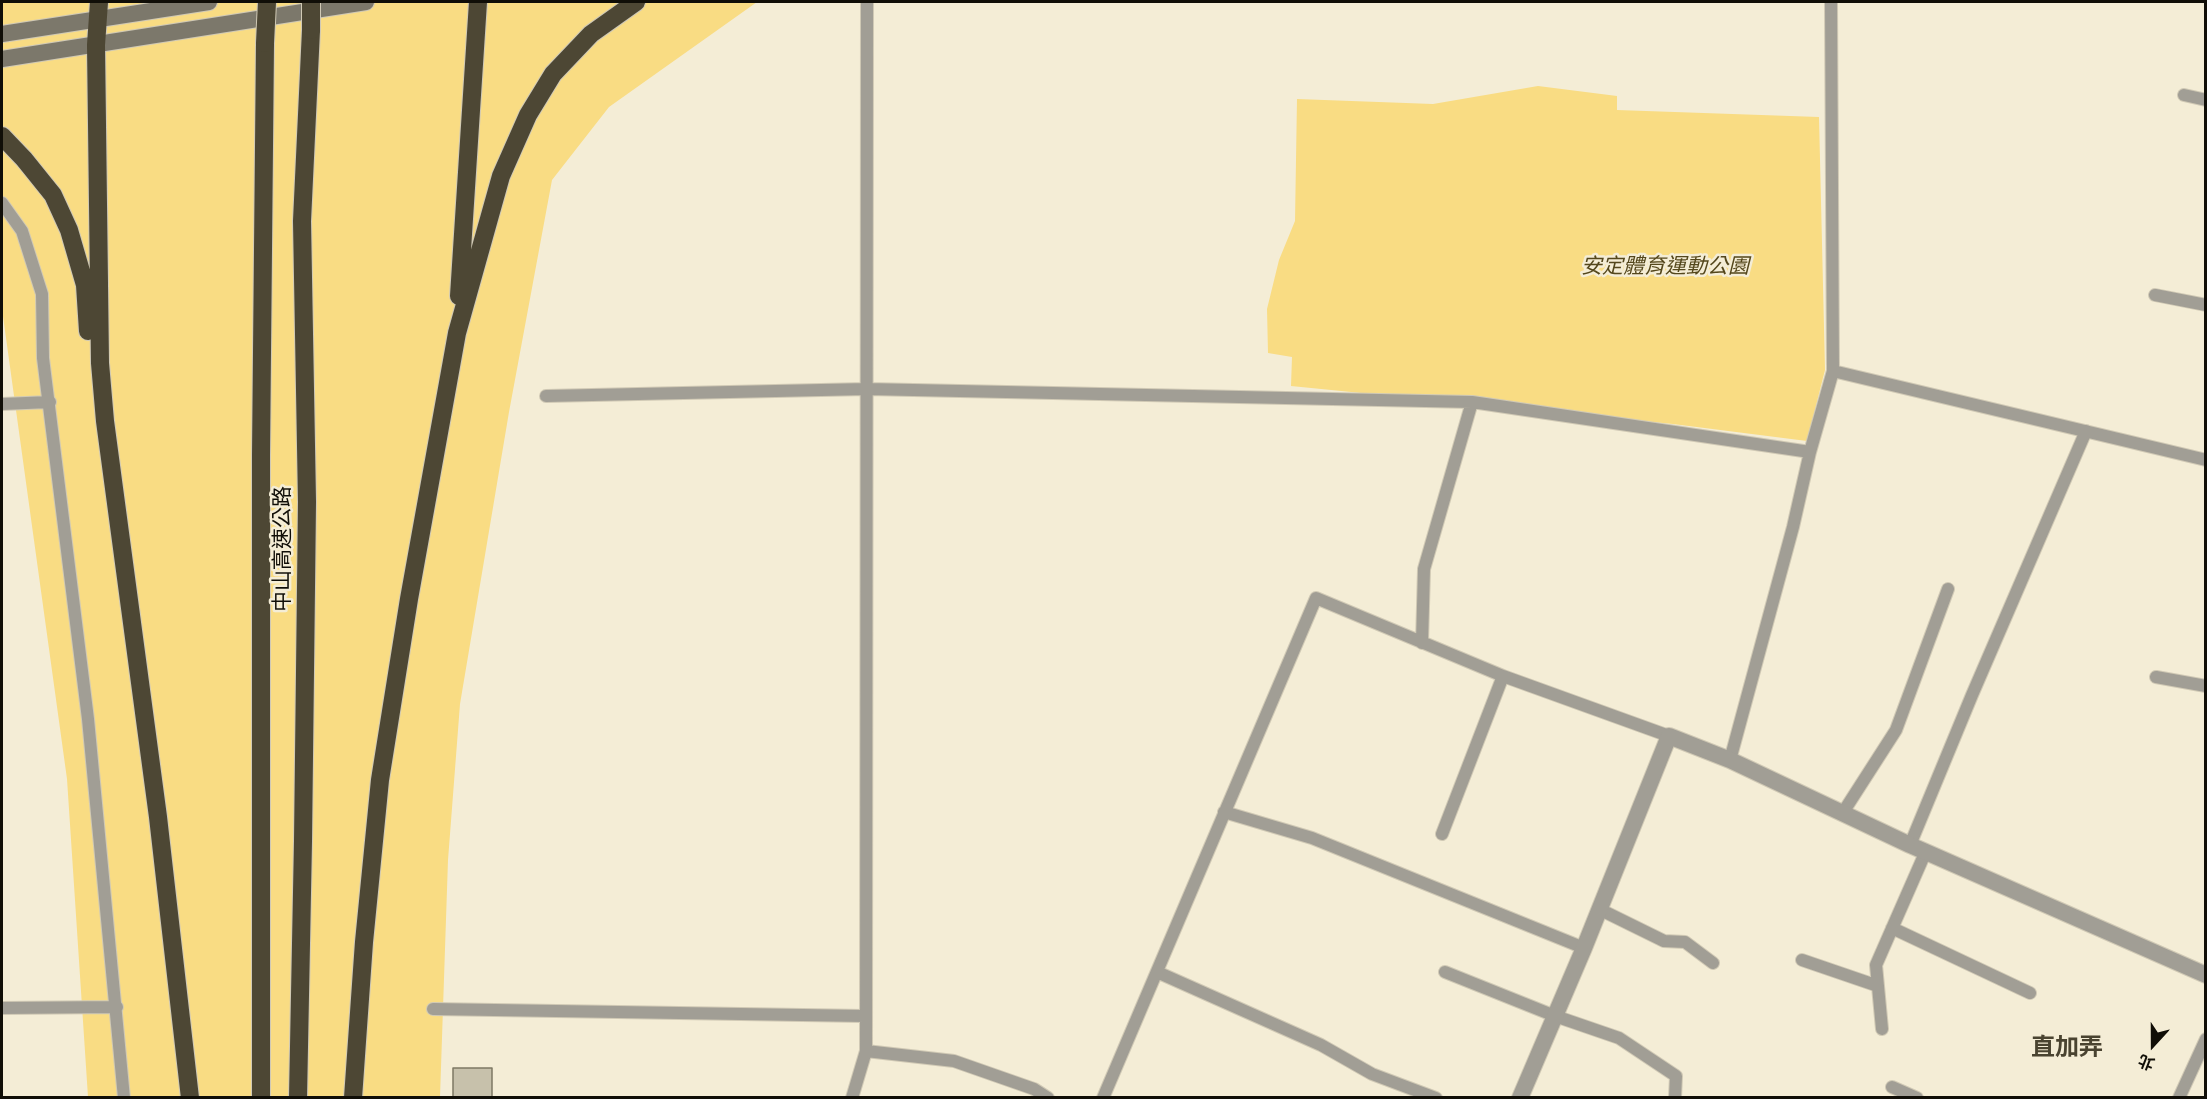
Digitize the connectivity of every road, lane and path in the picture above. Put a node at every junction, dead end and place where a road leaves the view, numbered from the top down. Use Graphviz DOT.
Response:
graph roads {
  1 [pos="209,2"];
  2 [pos="267,2"];
  3 [pos="311,2"];
  4 [pos="366,2"];
  5 [pos="478,2"];
  6 [pos="636,2"];
  7 [pos="867,2"];
  8 [pos="1831,2"];
  9 [pos="98,10"];
  10 [pos="2,34"];
  11 [pos="96,45"];
  12 [pos="2,59"];
  13 [pos="2184,95"];
  14 [pos="2205,100"];
  15 [pos="2,136"];
  16 [pos="2,203"];
  17 [pos="2155,295"];
  18 [pos="2205,305"];
  19 [pos="457,333"];
  20 [pos="100,363"];
  21 [pos="1833,370"];
  22 [pos="867,389"];
  23 [pos="546,396"];
  24 [pos="50,402"];
  25 [pos="1472,402"];
  26 [pos="2,404"];
  27 [pos="2086,431"];
  28 [pos="1810,452"];
  29 [pos="2205,460"];
  30 [pos="1948,589"];
  31 [pos="1422,642"];
  32 [pos="1503,676"];
  33 [pos="2156,677"];
  34 [pos="2205,686"];
  35 [pos="1669,736"];
  36 [pos="1730,760"];
  37 [pos="1224,812"];
  38 [pos="1842,813"];
  39 [pos="1442,834"];
  40 [pos="1918,848"];
  41 [pos="1599,909"];
  42 [pos="1892,928"];
  43 [pos="1584,948"];
  44 [pos="1802,960"];
  45 [pos="1713,963"];
  46 [pos="1157,972"];
  47 [pos="1445,972"];
  48 [pos="2205,975"];
  49 [pos="1878,986"];
  50 [pos="2030,993"];
  51 [pos="117,1007"];
  52 [pos="2,1008"];
  53 [pos="433,1009"];
  54 [pos="864,1016"];
  55 [pos="1555,1016"];
  56 [pos="1882,1029"];
  57 [pos="2205,1039"];
  58 [pos="866,1051"];
  59 [pos="1892,1087"];
  60 [pos="124,1098"];
  61 [pos="190,1098"];
  62 [pos="261,1098"];
  63 [pos="298,1098"];
  64 [pos="353,1098"];
  65 [pos="852,1098"];
  66 [pos="1048,1098"];
  67 [pos="1103,1098"];
  68 [pos="1436,1098"];
  69 [pos="1520,1098"];
  70 [pos="1675,1098"];
  71 [pos="1917,1098"];
  72 [pos="2179,1098"];
  1 -- 9 [label="main road"];
  2 -- 62 [label="highway, 中山高速公路, bridge"];
  3 -- 63 [label="highway, 中山高速公路, bridge"];
  4 -- 11 [label="main road"];
  5 -- 19 [label="highway"];
  6 -- 19 [label="highway"];
  7 -- 22 [label="lane"];
  8 -- 21 [label="lane"];
  9 -- 10 [label="main road"];
  9 -- 11 [label="highway"];
  11 -- 12 [label="main road"];
  11 -- 20 [label="highway"];
  13 -- 14 [label="lane"];
  15 -- 20 [label="highway"];
  16 -- 24 [label="lane"];
  17 -- 18 [label="lane"];
  19 -- 64 [label="highway"];
  20 -- 61 [label="highway"];
  21 -- 27 [label="lane"];
  21 -- 28 [label="lane"];
  22 -- 23 [label="lane"];
  22 -- 25 [label="lane"];
  22 -- 54 [label="lane"];
  24 -- 26 [label="lane"];
  24 -- 51 [label="lane"];
  25 -- 28 [label="lane"];
  25 -- 31 [label="lane"];
  27 -- 29 [label="lane"];
  27 -- 40 [label="lane"];
  28 -- 36 [label="lane"];
  30 -- 38 [label="lane"];
  31 -- 32 [label="lane"];
  31 -- 37 [label="lane"];
  32 -- 35 [label="lane"];
  32 -- 39 [label="lane"];
  33 -- 34 [label="lane"];
  35 -- 36 [label="street"];
  35 -- 41 [label="street"];
  36 -- 38 [label="street"];
  37 -- 43 [label="lane"];
  37 -- 46 [label="lane"];
  38 -- 40 [label="street"];
  40 -- 42 [label="lane"];
  40 -- 48 [label="street"];
  41 -- 43 [label="street"];
  41 -- 45 [label="lane"];
  42 -- 49 [label="lane"];
  42 -- 50 [label="lane"];
  43 -- 55 [label="street"];
  44 -- 49 [label="lane"];
  46 -- 67 [label="lane"];
  46 -- 68 [label="lane"];
  47 -- 55 [label="lane"];
  49 -- 56 [label="lane"];
  51 -- 52 [label="lane"];
  51 -- 60 [label="lane"];
  53 -- 54 [label="lane"];
  54 -- 58 [label="lane"];
  55 -- 69 [label="street"];
  55 -- 70 [label="lane"];
  57 -- 72 [label="lane"];
  58 -- 65 [label="lane"];
  58 -- 66 [label="lane"];
  59 -- 71 [label="lane"];
}
